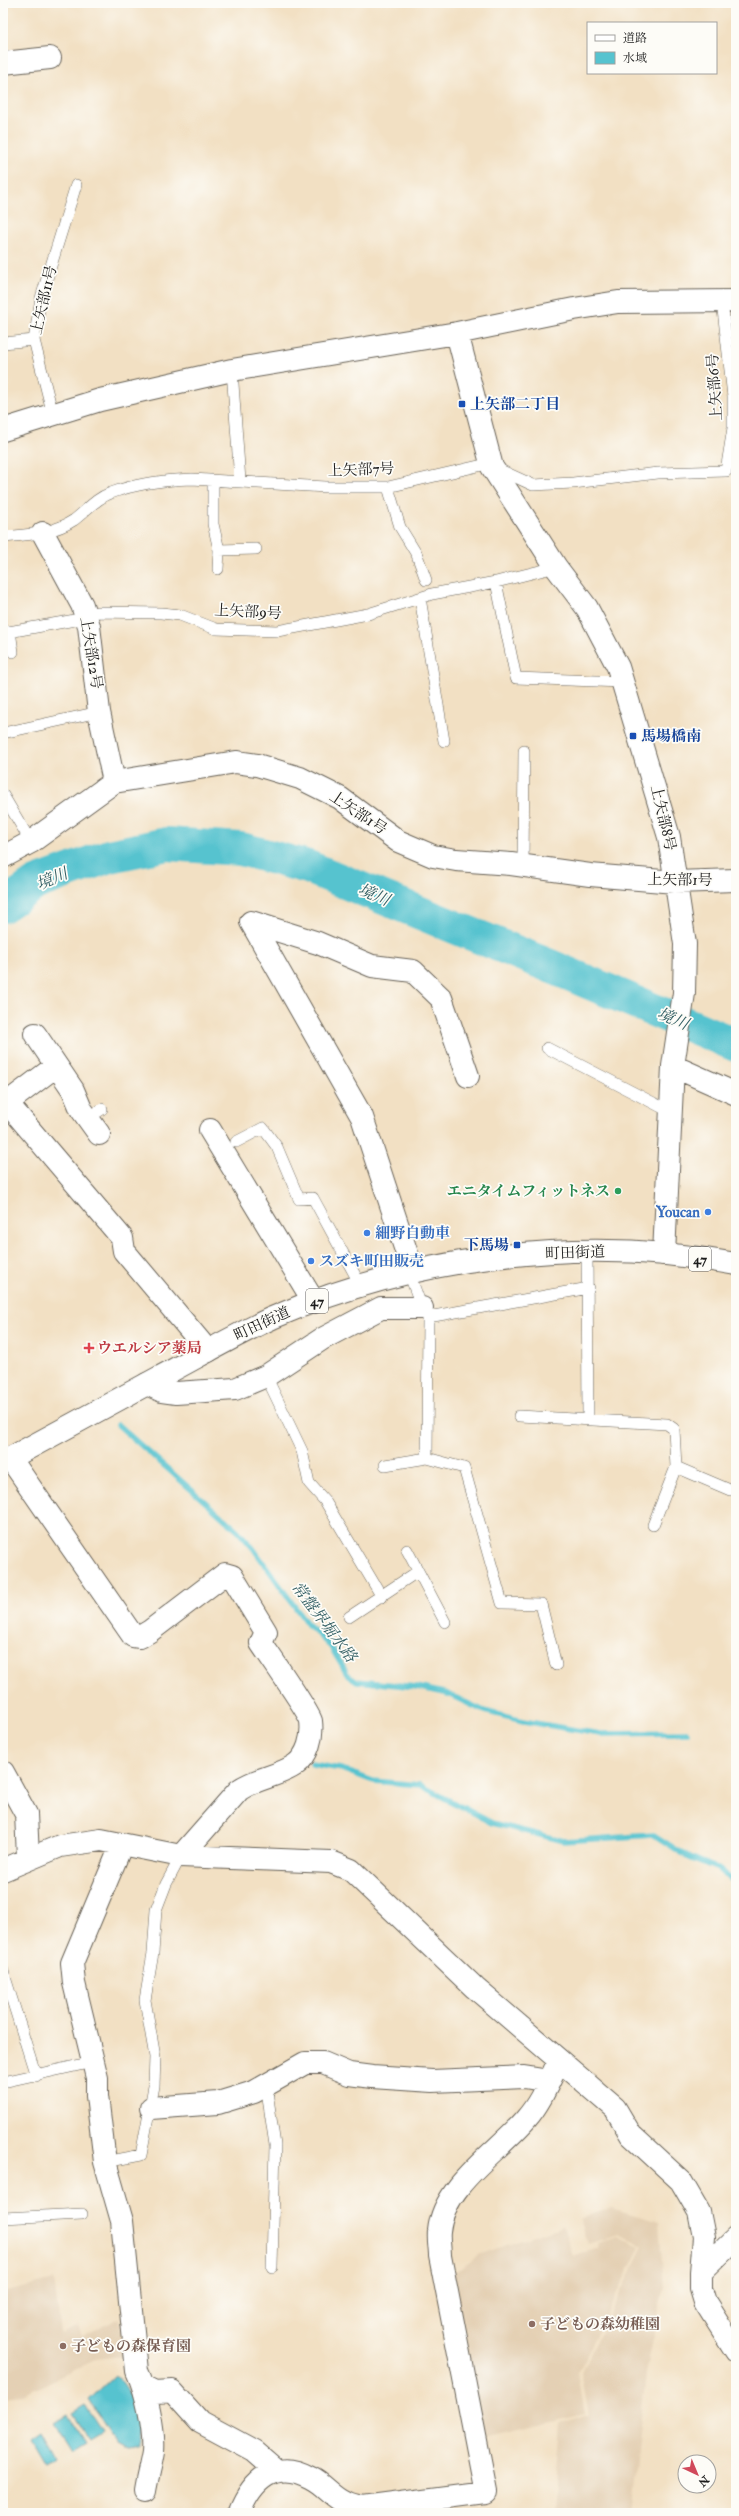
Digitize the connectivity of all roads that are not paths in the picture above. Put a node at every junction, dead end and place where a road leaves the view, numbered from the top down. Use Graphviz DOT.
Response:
graph roads {
  1 [pos="50,58"];
  2 [pos="3,63"];
  3 [pos="76,185"];
  4 [pos="729,301"];
  5 [pos="457,333"];
  6 [pos="34,340"];
  7 [pos="3,343"];
  8 [pos="232,370"];
  9 [pos="735,396"];
  10 [pos="53,415"];
  11 [pos="3,430"];
  12 [pos="492,467"];
  13 [pos="726,472"];
  14 [pos="213,481"];
  15 [pos="240,481"];
  16 [pos="388,487"];
  17 [pos="43,533"];
  18 [pos="3,537"];
  19 [pos="256,549"];
  20 [pos="219,550"];
  21 [pos="556,567"];
  22 [pos="218,569"];
  23 [pos="426,580"];
  24 [pos="496,582"];
  25 [pos="420,598"];
  26 [pos="86,616"];
  27 [pos="7,632"];
  28 [pos="13,652"];
  29 [pos="623,682"];
  30 [pos="98,712"];
  31 [pos="3,733"];
  32 [pos="444,741"];
  33 [pos="524,751"];
  34 [pos="114,782"];
  35 [pos="3,795"];
  36 [pos="31,842"];
  37 [pos="3,857"];
  38 [pos="523,865"];
  39 [pos="736,880"];
  40 [pos="675,882"];
  41 [pos="35,1034"];
  42 [pos="548,1048"];
  43 [pos="674,1061"];
  44 [pos="56,1066"];
  45 [pos="468,1076"];
  46 [pos="736,1094"];
  47 [pos="5,1100"];
  48 [pos="670,1112"];
  49 [pos="96,1120"];
  50 [pos="210,1130"];
  51 [pos="236,1142"];
  52 [pos="587,1252"];
  53 [pos="664,1254"];
  54 [pos="736,1264"];
  55 [pos="411,1272"];
  56 [pos="361,1286"];
  57 [pos="589,1288"];
  58 [pos="314,1302"];
  59 [pos="425,1312"];
  60 [pos="208,1351"];
  61 [pos="266,1376"];
  62 [pos="147,1384"];
  63 [pos="519,1416"];
  64 [pos="588,1418"];
  65 [pos="427,1458"];
  66 [pos="6,1460"];
  67 [pos="385,1464"];
  68 [pos="676,1467"];
  69 [pos="736,1489"];
  70 [pos="653,1525"];
  71 [pos="407,1550"];
  72 [pos="417,1572"];
  73 [pos="382,1597"];
  74 [pos="349,1617"];
  75 [pos="444,1622"];
  76 [pos="556,1665"];
  77 [pos="3,1772"];
  78 [pos="122,1844"];
  79 [pos="181,1856"];
  80 [pos="28,1857"];
  81 [pos="3,1870"];
  82 [pos="3,1971"];
  83 [pos="559,2061"];
  84 [pos="93,2062"];
  85 [pos="36,2076"];
  86 [pos="549,2081"];
  87 [pos="3,2082"];
  88 [pos="266,2085"];
  89 [pos="151,2108"];
  90 [pos="105,2162"];
  91 [pos="82,2214"];
  92 [pos="3,2218"];
  93 [pos="736,2238"];
  94 [pos="272,2267"];
  95 [pos="701,2272"];
  96 [pos="736,2351"];
  97 [pos="143,2385"];
  98 [pos="276,2470"];
  99 [pos="145,2491"];
  100 [pos="239,2513"];
  1 -- 2 [label="street"];
  3 -- 6 [label="lane, 上矢部11号"];
  4 -- 5 [label="street"];
  4 -- 9 [label="lane, 上矢部6号"];
  5 -- 8 [label="street"];
  5 -- 12 [label="street, 上矢部8号"];
  6 -- 7 [label="lane"];
  6 -- 10 [label="lane, 上矢部11号"];
  8 -- 10 [label="street"];
  8 -- 15 [label="lane"];
  9 -- 13 [label="lane, 上矢部6号"];
  10 -- 11 [label="street"];
  12 -- 13 [label="lane, 上矢部7号"];
  12 -- 16 [label="lane, 上矢部7号"];
  12 -- 21 [label="street, 上矢部8号"];
  14 -- 15 [label="lane, 上矢部7号"];
  14 -- 17 [label="lane, 上矢部7号"];
  14 -- 20 [label="lane"];
  15 -- 16 [label="lane, 上矢部7号"];
  16 -- 23 [label="lane"];
  17 -- 18 [label="lane, 上矢部7号"];
  17 -- 26 [label="street, 上矢部12号"];
  19 -- 20 [label="lane"];
  20 -- 22 [label="lane"];
  21 -- 24 [label="lane, 上矢部9号"];
  21 -- 29 [label="street, 上矢部8号"];
  24 -- 25 [label="lane, 上矢部9号"];
  24 -- 29 [label="lane"];
  25 -- 26 [label="lane, 上矢部9号"];
  25 -- 32 [label="lane"];
  26 -- 27 [label="lane, 上矢部9号"];
  26 -- 30 [label="street, 上矢部12号"];
  27 -- 28 [label="lane"];
  29 -- 40 [label="street, 上矢部8号"];
  30 -- 31 [label="lane"];
  30 -- 34 [label="street, 上矢部12号"];
  33 -- 38 [label="lane"];
  34 -- 36 [label="street, 上矢部1号"];
  34 -- 38 [label="street, 上矢部1号"];
  35 -- 36 [label="lane"];
  36 -- 37 [label="street, 上矢部1号"];
  38 -- 40 [label="street, 上矢部1号"];
  39 -- 40 [label="street, 上矢部1号"];
  40 -- 43 [label="street, 上矢部8号"];
  41 -- 44 [label="street"];
  42 -- 48 [label="lane"];
  43 -- 46 [label="street"];
  43 -- 48 [label="street, 上矢部8号"];
  44 -- 47 [label="street"];
  44 -- 49 [label="street"];
  45 -- 55 [label="street"];
  47 -- 60 [label="street"];
  48 -- 53 [label="street, 上矢部8号"];
  50 -- 58 [label="street"];
  51 -- 56 [label="lane"];
  52 -- 53 [label="street, 町田街道 / 47"];
  52 -- 55 [label="street, 町田街道 / 47"];
  52 -- 57 [label="lane"];
  53 -- 54 [label="street, 町田街道 / 47"];
  55 -- 56 [label="street, 町田街道 / 47"];
  55 -- 59 [label="lane"];
  56 -- 58 [label="street, 町田街道 / 47"];
  57 -- 59 [label="lane"];
  57 -- 64 [label="lane"];
  58 -- 60 [label="street, 町田街道 / 47"];
  59 -- 61 [label="street"];
  59 -- 65 [label="lane"];
  60 -- 62 [label="street, 町田街道 / 47"];
  61 -- 62 [label="street"];
  61 -- 73 [label="lane"];
  62 -- 66 [label="street, 町田街道 / 47"];
  63 -- 64 [label="lane"];
  64 -- 68 [label="lane"];
  65 -- 67 [label="lane"];
  65 -- 76 [label="lane"];
  66 -- 79 [label="street"];
  68 -- 69 [label="lane"];
  68 -- 70 [label="lane"];
  71 -- 72 [label="lane"];
  72 -- 73 [label="lane"];
  72 -- 75 [label="lane"];
  73 -- 74 [label="lane"];
  77 -- 80 [label="street"];
  78 -- 79 [label="street"];
  78 -- 80 [label="street"];
  78 -- 84 [label="street"];
  79 -- 83 [label="street"];
  79 -- 89 [label="lane"];
  80 -- 81 [label="street"];
  82 -- 85 [label="lane"];
  83 -- 86 [label="street"];
  83 -- 95 [label="street"];
  84 -- 85 [label="lane"];
  84 -- 90 [label="street"];
  85 -- 87 [label="lane"];
  86 -- 88 [label="street"];
  86 -- 98 [label="street"];
  88 -- 89 [label="street"];
  88 -- 94 [label="lane"];
  89 -- 90 [label="lane"];
  90 -- 97 [label="street"];
  91 -- 92 [label="lane"];
  93 -- 95 [label="street"];
  95 -- 96 [label="street"];
  97 -- 98 [label="street"];
  97 -- 99 [label="street"];
  98 -- 100 [label="street"];
}
